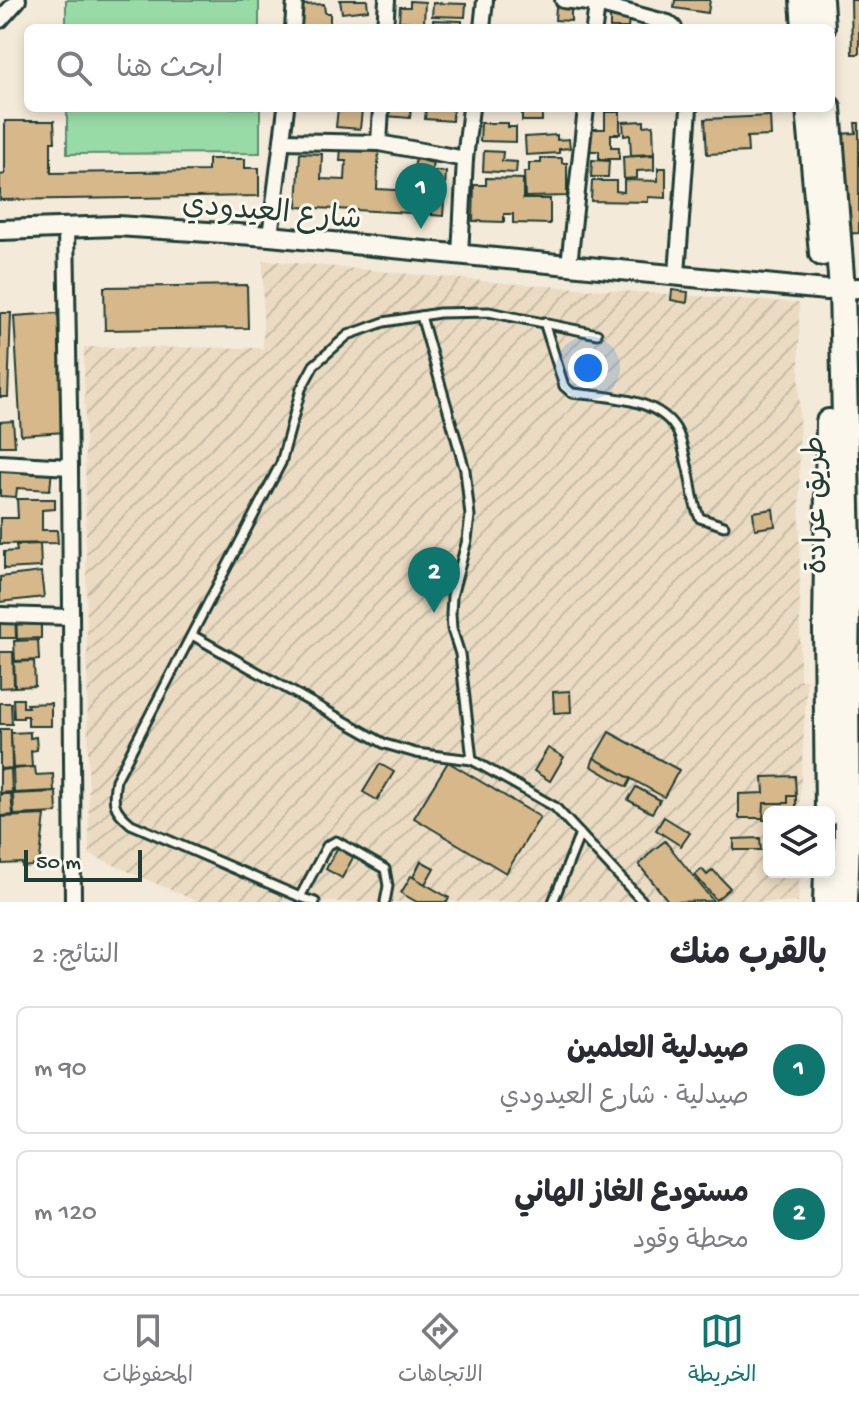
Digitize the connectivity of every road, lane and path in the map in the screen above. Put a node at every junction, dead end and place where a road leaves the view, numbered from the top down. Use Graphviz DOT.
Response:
graph roads {
  1 [pos="18,0"];
  2 [pos="295,0"];
  3 [pos="387,0"];
  4 [pos="485,0"];
  5 [pos="563,0"];
  6 [pos="803,0"];
  7 [pos="820,0"];
  8 [pos="597,4"];
  9 [pos="0,20"];
  10 [pos="293,24"];
  11 [pos="385,24"];
  12 [pos="482,24"];
  13 [pos="594,24"];
  14 [pos="669,24"];
  15 [pos="805,24"];
  16 [pos="822,24"];
  17 [pos="286,112"];
  18 [pos="381,112"];
  19 [pos="471,112"];
  20 [pos="586,112"];
  21 [pos="689,112"];
  22 [pos="810,112"];
  23 [pos="828,112"];
  24 [pos="283,141"];
  25 [pos="379,143"];
  26 [pos="465,159"];
  27 [pos="66,227"];
  28 [pos="0,230"];
  29 [pos="270,236"];
  30 [pos="460,255"];
  31 [pos="569,265"];
  32 [pos="677,274"];
  33 [pos="842,289"];
  34 [pos="421,316"];
  35 [pos="544,322"];
  36 [pos="597,334"];
  37 [pos="0,463"];
  38 [pos="70,467"];
  39 [pos="724,526"];
  40 [pos="0,615"];
  41 [pos="70,617"];
  42 [pos="192,635"];
  43 [pos="852,662"];
  44 [pos="853,756"];
  45 [pos="472,760"];
  46 [pos="828,806"];
  47 [pos="580,834"];
  48 [pos="853,840"];
  49 [pos="827,878"];
  50 [pos="300,897"];
  51 [pos="73,902"];
  52 [pos="315,902"];
  53 [pos="385,902"];
  54 [pos="553,902"];
  55 [pos="643,902"];
  56 [pos="826,902"];
  57 [pos="845,902"];
  1 -- 9 [label="street"];
  2 -- 10 [label="street"];
  3 -- 11 [label="street"];
  4 -- 12 [label="street"];
  5 -- 8 [label="street"];
  6 -- 15 [label="main road"];
  7 -- 16 [label="main road"];
  8 -- 13 [label="street"];
  8 -- 14 [label="street"];
  17 -- 24 [label="street"];
  18 -- 25 [label="street"];
  19 -- 26 [label="street"];
  20 -- 31 [label="street"];
  21 -- 32 [label="street"];
  22 -- 33 [label="main road, طريق عرادة"];
  23 -- 33 [label="main road, طريق عرادة"];
  24 -- 25 [label="street"];
  24 -- 29 [label="street"];
  25 -- 26 [label="street"];
  26 -- 30 [label="street"];
  27 -- 28 [label="street, شارع العيدودي"];
  27 -- 29 [label="street, شارع العيدودي"];
  27 -- 38 [label="street"];
  29 -- 30 [label="street, شارع العيدودي"];
  30 -- 31 [label="street, شارع العيدودي"];
  31 -- 32 [label="street, شارع العيدودي"];
  32 -- 33 [label="street, شارع العيدودي"];
  33 -- 43 [label="main road, طريق عرادة"];
  33 -- 46 [label="main road, طريق عرادة"];
  34 -- 35 [label="lane"];
  34 -- 42 [label="lane"];
  34 -- 45 [label="lane"];
  35 -- 36 [label="lane"];
  35 -- 39 [label="lane"];
  37 -- 38 [label="street"];
  38 -- 41 [label="street"];
  40 -- 41 [label="street"];
  41 -- 51 [label="street"];
  42 -- 45 [label="lane"];
  42 -- 50 [label="lane"];
  43 -- 44 [label="main road, طريق عرادة"];
  44 -- 48 [label="main road, طريق عرادة"];
  45 -- 47 [label="lane"];
  47 -- 54 [label="lane"];
  47 -- 55 [label="lane"];
  48 -- 57 [label="main road, طريق عرادة"];
  49 -- 56 [label="main road"];
  50 -- 52 [label="lane"];
  50 -- 53 [label="lane"];
}
